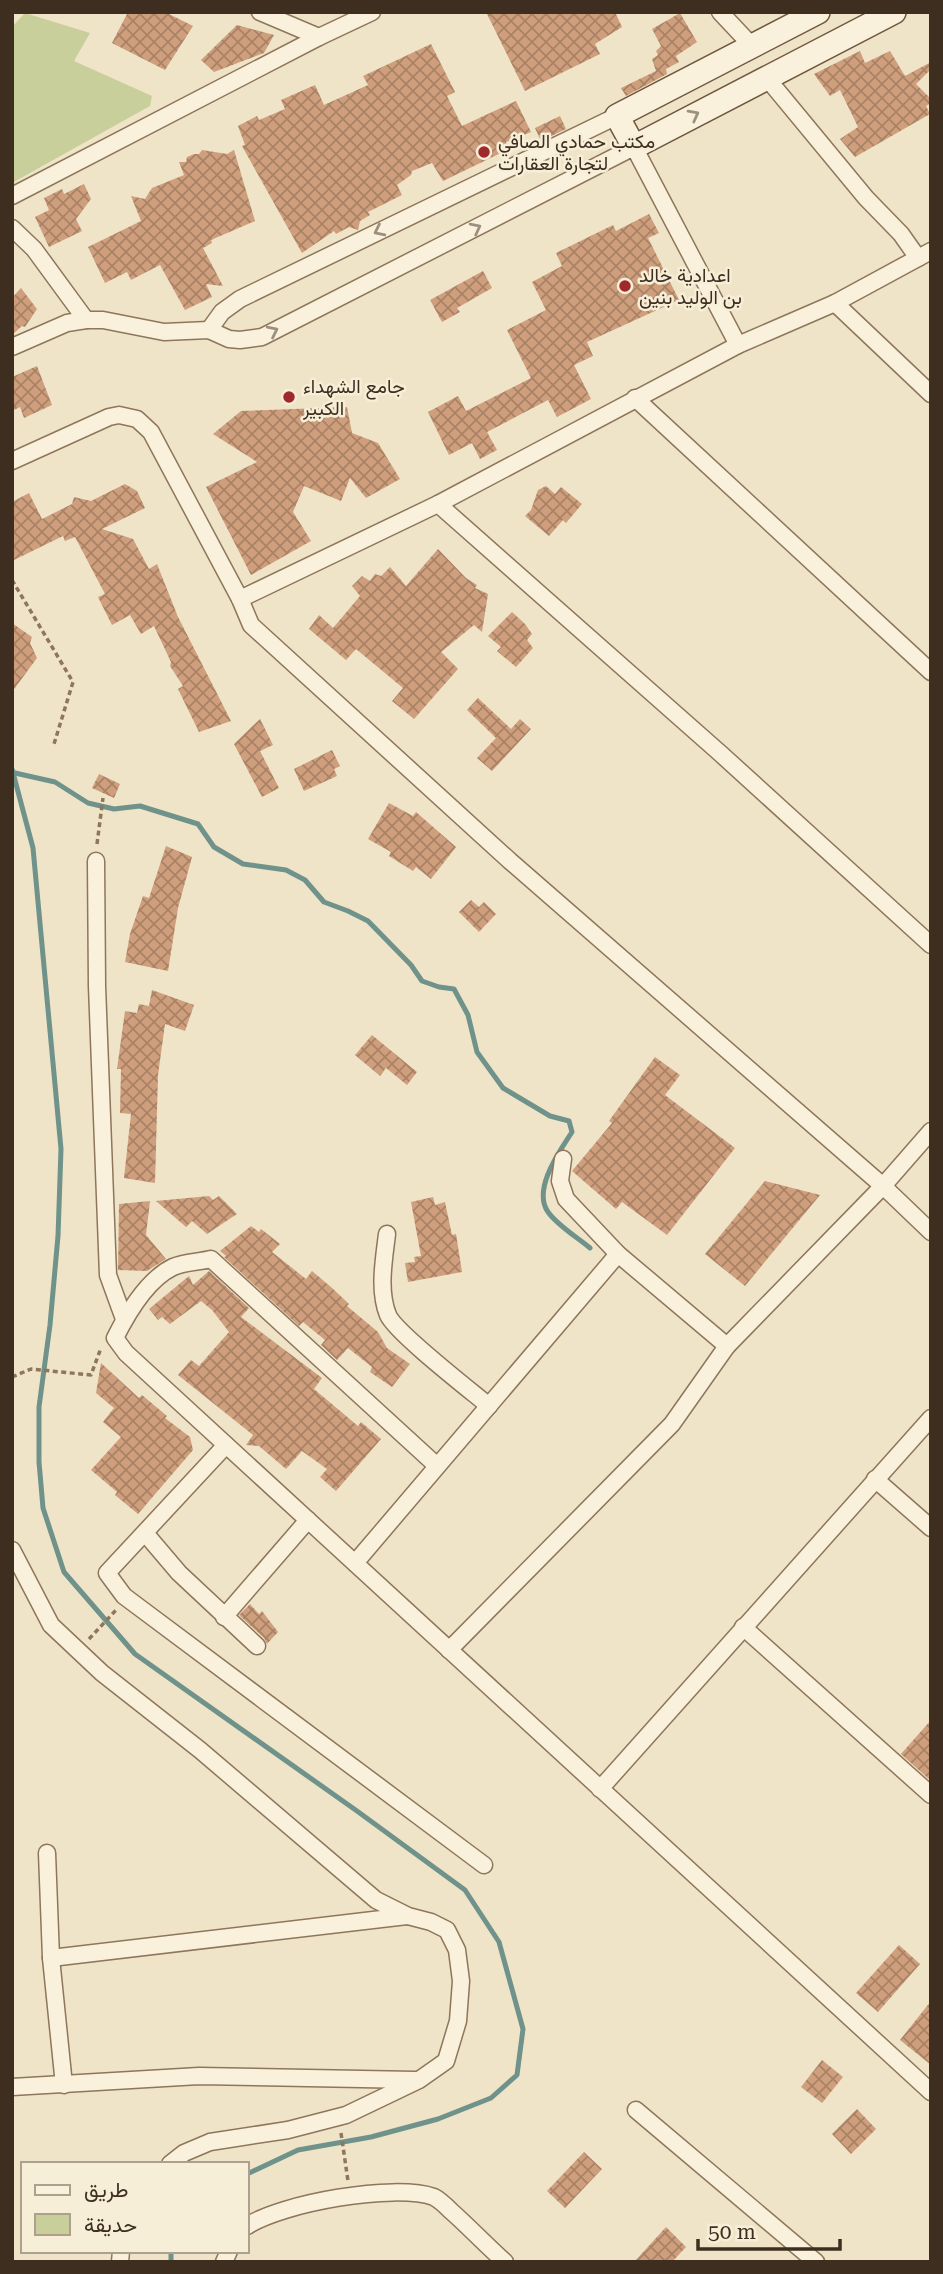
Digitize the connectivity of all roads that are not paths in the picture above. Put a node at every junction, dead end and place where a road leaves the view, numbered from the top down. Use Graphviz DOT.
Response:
graph roads {
  1 [pos="260,12"];
  2 [pos="372,12"];
  3 [pos="720,12"];
  4 [pos="818,12"];
  5 [pos="894,12"];
  6 [pos="319,37"];
  7 [pos="752,46"];
  8 [pos="766,77"];
  9 [pos="617,116"];
  10 [pos="634,147"];
  11 [pos="12,196"];
  12 [pos="12,228"];
  13 [pos="925,255"];
  14 [pos="835,303"];
  15 [pos="86,320"];
  16 [pos="209,330"];
  17 [pos="738,345"];
  18 [pos="12,347"];
  19 [pos="931,394"];
  20 [pos="635,398"];
  21 [pos="12,461"];
  22 [pos="438,503"];
  23 [pos="240,599"];
  24 [pos="931,672"];
  25 [pos="96,861"];
  26 [pos="931,945"];
  27 [pos="931,1131"];
  28 [pos="563,1159"];
  29 [pos="883,1186"];
  30 [pos="931,1232"];
  31 [pos="387,1234"];
  32 [pos="618,1254"];
  33 [pos="124,1319"];
  34 [pos="727,1346"];
  35 [pos="489,1406"];
  36 [pos="931,1418"];
  37 [pos="226,1445"];
  38 [pos="436,1465"];
  39 [pos="875,1479"];
  40 [pos="307,1520"];
  41 [pos="931,1528"];
  42 [pos="145,1533"];
  43 [pos="12,1550"];
  44 [pos="355,1563"];
  45 [pos="224,1616"];
  46 [pos="743,1626"];
  47 [pos="257,1646"];
  48 [pos="449,1650"];
  49 [pos="600,1788"];
  50 [pos="931,1795"];
  51 [pos="47,1853"];
  52 [pos="484,1866"];
  53 [pos="408,1916"];
  54 [pos="51,1958"];
  55 [pos="419,2080"];
  56 [pos="64,2085"];
  57 [pos="12,2087"];
  58 [pos="931,2092"];
  59 [pos="636,2109"];
  60 [pos="173,2162"];
  61 [pos="248,2225"];
  62 [pos="505,2262"];
  63 [pos="816,2262"];
  1 -- 6 [label="street"];
  2 -- 6 [label="street"];
  3 -- 7 [label="street"];
  4 -- 7 [label="street"];
  5 -- 8 [label="street"];
  6 -- 11 [label="street"];
  7 -- 9 [label="street"];
  10 -- 8 [label="street, one-way"];
  8 -- 13 [label="street"];
  9 -- 10 [label="street"];
  9 -- 16 [label="street, one-way"];
  16 -- 10 [label="street, one-way"];
  10 -- 17 [label="street"];
  12 -- 15 [label="street"];
  13 -- 14 [label="street"];
  14 -- 17 [label="street"];
  14 -- 19 [label="street"];
  15 -- 16 [label="street"];
  15 -- 18 [label="street"];
  17 -- 20 [label="street"];
  20 -- 22 [label="street"];
  20 -- 24 [label="street"];
  21 -- 23 [label="street"];
  22 -- 23 [label="street"];
  22 -- 26 [label="street"];
  23 -- 29 [label="street"];
  25 -- 33 [label="street"];
  27 -- 29 [label="street"];
  28 -- 32 [label="street"];
  29 -- 30 [label="street"];
  29 -- 34 [label="street"];
  31 -- 35 [label="street"];
  32 -- 34 [label="street"];
  32 -- 35 [label="street"];
  33 -- 37 [label="street"];
  33 -- 38 [label="street"];
  34 -- 48 [label="street"];
  35 -- 38 [label="street"];
  36 -- 39 [label="street"];
  37 -- 40 [label="street"];
  37 -- 42 [label="street"];
  38 -- 44 [label="street"];
  39 -- 41 [label="street"];
  39 -- 46 [label="street"];
  40 -- 44 [label="street"];
  40 -- 45 [label="street"];
  42 -- 45 [label="street"];
  42 -- 52 [label="street"];
  43 -- 53 [label="street"];
  44 -- 48 [label="street"];
  45 -- 47 [label="street"];
  46 -- 49 [label="street"];
  46 -- 50 [label="street"];
  48 -- 49 [label="street"];
  49 -- 58 [label="street"];
  51 -- 54 [label="street"];
  53 -- 54 [label="street"];
  53 -- 55 [label="street"];
  54 -- 56 [label="street"];
  55 -- 56 [label="street"];
  55 -- 60 [label="street"];
  56 -- 57 [label="street"];
  59 -- 63 [label="street"];
  61 -- 62 [label="street"];
}
